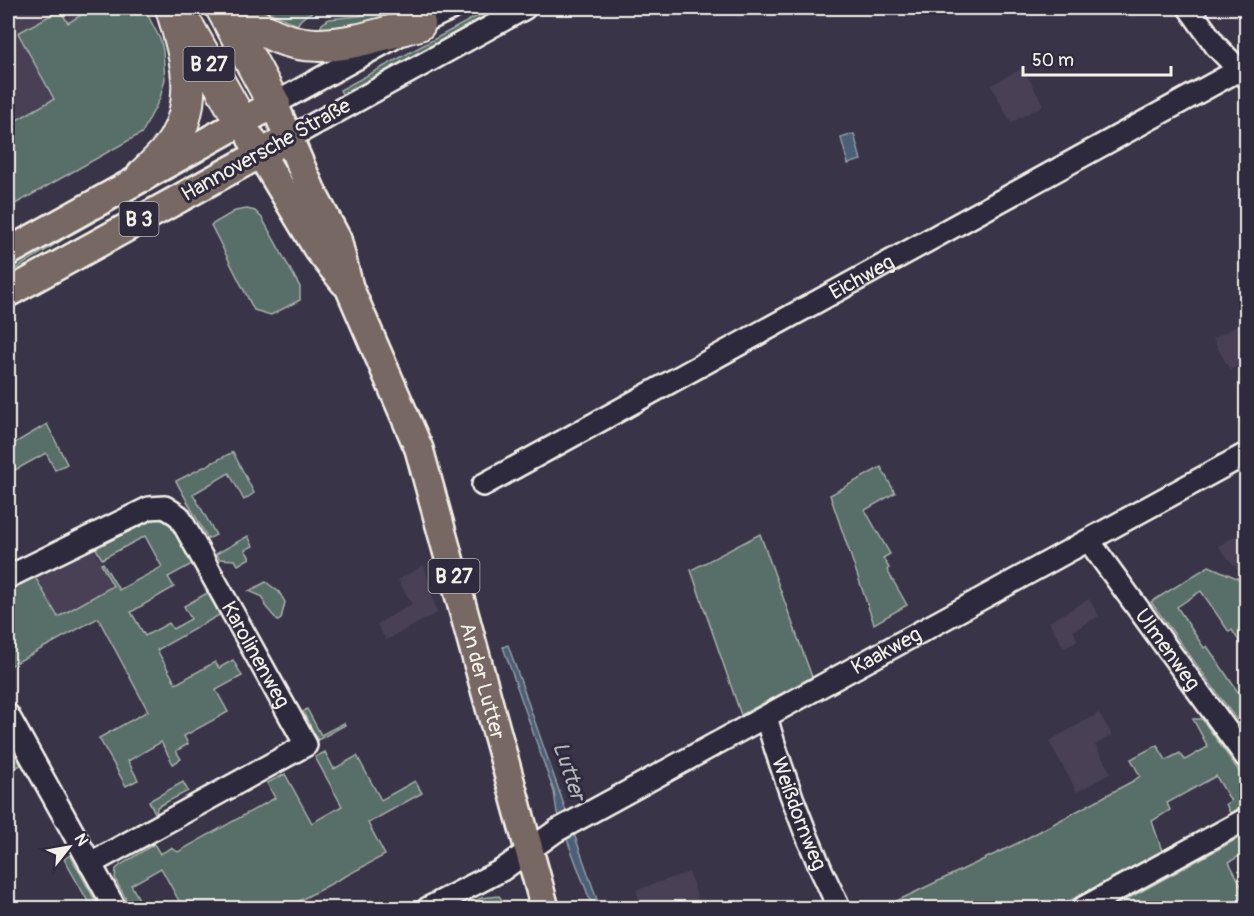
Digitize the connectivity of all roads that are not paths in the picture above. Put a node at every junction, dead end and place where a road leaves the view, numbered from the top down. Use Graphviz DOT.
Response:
graph roads {
  1 [pos="175,8"];
  2 [pos="222,8"];
  3 [pos="235,8"];
  4 [pos="453,8"];
  5 [pos="525,8"];
  6 [pos="1189,8"];
  7 [pos="419,24"];
  8 [pos="1244,71"];
  9 [pos="274,104"];
  10 [pos="241,122"];
  11 [pos="289,138"];
  12 [pos="259,153"];
  13 [pos="143,176"];
  14 [pos="8,252"];
  15 [pos="349,287"];
  16 [pos="8,292"];
  17 [pos="1246,454"];
  18 [pos="483,484"];
  19 [pos="1089,540"];
  20 [pos="8,577"];
  21 [pos="8,715"];
  22 [pos="766,717"];
  23 [pos="1246,758"];
  24 [pos="1246,819"];
  25 [pos="529,851"];
  26 [pos="90,864"];
  27 [pos="115,909"];
  28 [pos="428,909"];
  29 [pos="545,909"];
  30 [pos="839,909"];
  31 [pos="1083,909"];
  1 -- 10 [label="highway, B 27"];
  1 -- 13 [label="highway, B 3"];
  2 -- 9 [label="highway"];
  3 -- 7 [label="highway"];
  4 -- 7 [label="street, Hannoversche Straße"];
  5 -- 11 [label="street, Hannoversche Straße"];
  6 -- 8 [label="street"];
  7 -- 9 [label="street, Hannoversche Straße"];
  8 -- 18 [label="street, Eichweg"];
  9 -- 10 [label="main road, Hannoversche Straße"];
  9 -- 11 [label="main road, An der Lutter"];
  10 -- 12 [label="main road, An der Lutter / B 27"];
  10 -- 13 [label="main road, Hannoversche Straße / B 3"];
  11 -- 12 [label="main road, Hannoversche Straße / B 3"];
  11 -- 15 [label="main road, An der Lutter / B 27"];
  12 -- 15 [label="main road, An der Lutter / B 27"];
  12 -- 16 [label="main road, Hannoversche Straße / B 3"];
  13 -- 14 [label="main road, Hannoversche Straße / B 3"];
  15 -- 25 [label="main road, An der Lutter / B 27"];
  17 -- 19 [label="street, Kaakweg"];
  19 -- 22 [label="street, Kaakweg"];
  19 -- 23 [label="street, Ulmenweg"];
  20 -- 26 [label="street, Karolinenweg"];
  21 -- 26 [label="street"];
  22 -- 25 [label="street, Kaakweg"];
  22 -- 30 [label="street, Weißdornweg"];
  24 -- 31 [label="street"];
  25 -- 28 [label="street, Kaakweg"];
  25 -- 29 [label="main road, An der Lutter / B 27"];
  26 -- 27 [label="street"];
}
